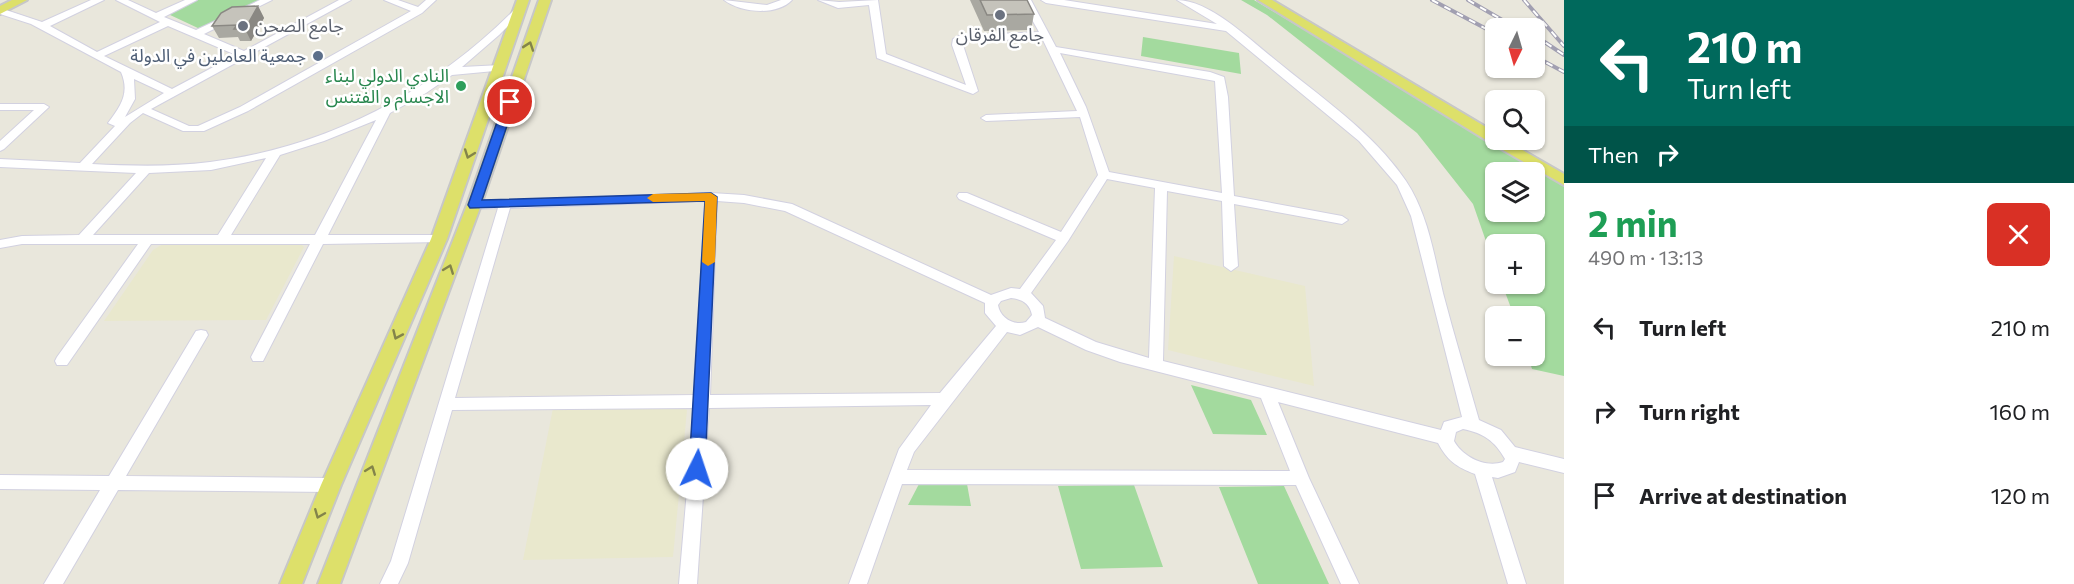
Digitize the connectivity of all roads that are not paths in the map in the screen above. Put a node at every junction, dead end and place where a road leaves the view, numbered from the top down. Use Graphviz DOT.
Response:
graph roads {
  1 [pos="99,0"];
  2 [pos="121,0"];
  3 [pos="192,0"];
  4 [pos="267,0"];
  5 [pos="346,0"];
  6 [pos="389,0"];
  7 [pos="431,0"];
  8 [pos="545,0"];
  9 [pos="729,0"];
  10 [pos="787,0"];
  11 [pos="823,0"];
  12 [pos="1026,0"];
  13 [pos="1046,0"];
  14 [pos="1182,0"];
  15 [pos="1264,0"];
  16 [pos="1276,0"];
  17 [pos="873,1"];
  18 [pos="522,4"];
  19 [pos="7,6"];
  20 [pos="419,11"];
  21 [pos="156,17"];
  22 [pos="168,22"];
  23 [pos="41,26"];
  24 [pos="1230,29"];
  25 [pos="196,34"];
  26 [pos="1045,35"];
  27 [pos="1052,49"];
  28 [pos="243,54"];
  29 [pos="96,56"];
  30 [pos="501,68"];
  31 [pos="126,72"];
  32 [pos="449,73"];
  33 [pos="170,92"];
  34 [pos="0,106"];
  35 [pos="142,109"];
  36 [pos="386,110"];
  37 [pos="1083,114"];
  38 [pos="986,118"];
  39 [pos="1485,123"];
  40 [pos="1485,132"];
  41 [pos="0,147"];
  42 [pos="1514,150"];
  43 [pos="1530,150"];
  44 [pos="275,153"];
  45 [pos="0,163"];
  46 [pos="78,166"];
  47 [pos="147,168"];
  48 [pos="1564,170"];
  49 [pos="1104,176"];
  50 [pos="1564,180"];
  51 [pos="1161,186"];
  52 [pos="963,196"];
  53 [pos="711,197"];
  54 [pos="1229,199"];
  55 [pos="506,204"];
  56 [pos="474,205"];
  57 [pos="1342,220"];
  58 [pos="1064,238"];
  59 [pos="148,239"];
  60 [pos="222,239"];
  61 [pos="318,239"];
  62 [pos="439,239"];
  63 [pos="82,240"];
  64 [pos="0,244"];
  65 [pos="1231,266"];
  66 [pos="1023,295"];
  67 [pos="992,301"];
  68 [pos="1037,321"];
  69 [pos="1004,325"];
  70 [pos="201,335"];
  71 [pos="258,357"];
  72 [pos="62,361"];
  73 [pos="1156,366"];
  74 [pos="1267,394"];
  75 [pos="944,399"];
  76 [pos="702,400"];
  77 [pos="445,404"];
  78 [pos="1472,424"];
  79 [pos="1446,438"];
  80 [pos="1510,453"];
  81 [pos="1564,466"];
  82 [pos="1482,471"];
  83 [pos="897,477"];
  84 [pos="1301,478"];
  85 [pos="0,482"];
  86 [pos="114,483"];
  87 [pos="332,484"];
  88 [pos="53,584"];
  89 [pos="291,584"];
  90 [pos="329,584"];
  91 [pos="389,584"];
  92 [pos="688,584"];
  93 [pos="858,584"];
  94 [pos="1350,584"];
  95 [pos="1517,584"];
  1 -- 23 [label="street"];
  2 -- 21 [label="street"];
  3 -- 21 [label="street"];
  4 -- 25 [label="street"];
  5 -- 28 [label="street"];
  6 -- 20 [label="street"];
  7 -- 20 [label="street"];
  56 -- 8 [label="main road, one-way"];
  9 -- 10 [label="street"];
  11 -- 17 [label="street"];
  12 -- 26 [label="street"];
  13 -- 24 [label="street"];
  14 -- 24 [label="street"];
  15 -- 40 [label="main road"];
  16 -- 39 [label="main road"];
  17 -- 26 [label="street"];
  18 -- 30 [label="main road"];
  18 -- 32 [label="street"];
  19 -- 23 [label="street"];
  20 -- 35 [label="street"];
  21 -- 22 [label="street"];
  22 -- 25 [label="street"];
  22 -- 29 [label="street"];
  23 -- 29 [label="street"];
  24 -- 78 [label="street"];
  25 -- 28 [label="street"];
  26 -- 27 [label="street"];
  27 -- 37 [label="street"];
  27 -- 54 [label="street"];
  28 -- 33 [label="street"];
  29 -- 31 [label="street"];
  30 -- 32 [label="street"];
  30 -- 62 [label="main road, one-way"];
  31 -- 33 [label="street"];
  31 -- 46 [label="street"];
  32 -- 36 [label="street"];
  33 -- 35 [label="street"];
  34 -- 41 [label="street"];
  35 -- 46 [label="street"];
  36 -- 44 [label="street"];
  36 -- 61 [label="street"];
  37 -- 38 [label="street"];
  37 -- 49 [label="street"];
  42 -- 50 [label="main road"];
  43 -- 48 [label="main road"];
  44 -- 47 [label="street"];
  44 -- 60 [label="street"];
  45 -- 46 [label="street"];
  46 -- 47 [label="street"];
  47 -- 63 [label="street"];
  49 -- 51 [label="street"];
  49 -- 58 [label="street"];
  51 -- 54 [label="street"];
  51 -- 73 [label="street"];
  52 -- 58 [label="street"];
  53 -- 55 [label="street"];
  53 -- 67 [label="street"];
  53 -- 76 [label="street"];
  54 -- 57 [label="street"];
  54 -- 65 [label="street"];
  55 -- 56 [label="street"];
  55 -- 77 [label="street"];
  90 -- 56 [label="main road, one-way"];
  58 -- 66 [label="street"];
  59 -- 60 [label="street"];
  59 -- 63 [label="street"];
  59 -- 72 [label="street"];
  60 -- 61 [label="street"];
  61 -- 62 [label="street"];
  61 -- 71 [label="street"];
  62 -- 87 [label="main road, one-way"];
  63 -- 64 [label="street"];
  66 -- 67 [label="street"];
  66 -- 68 [label="street"];
  67 -- 69 [label="street"];
  68 -- 69 [label="street"];
  68 -- 73 [label="street"];
  69 -- 75 [label="street"];
  70 -- 86 [label="street"];
  73 -- 74 [label="street"];
  74 -- 79 [label="street"];
  74 -- 84 [label="street"];
  75 -- 76 [label="street"];
  75 -- 83 [label="street"];
  76 -- 77 [label="street"];
  76 -- 92 [label="street"];
  77 -- 91 [label="street"];
  78 -- 79 [label="street"];
  78 -- 80 [label="street"];
  79 -- 82 [label="street"];
  80 -- 81 [label="street"];
  80 -- 82 [label="street"];
  82 -- 95 [label="street"];
  83 -- 84 [label="street"];
  83 -- 93 [label="street"];
  84 -- 94 [label="street"];
  85 -- 86 [label="street"];
  86 -- 87 [label="street"];
  86 -- 88 [label="street"];
  87 -- 89 [label="main road, one-way"];
}
